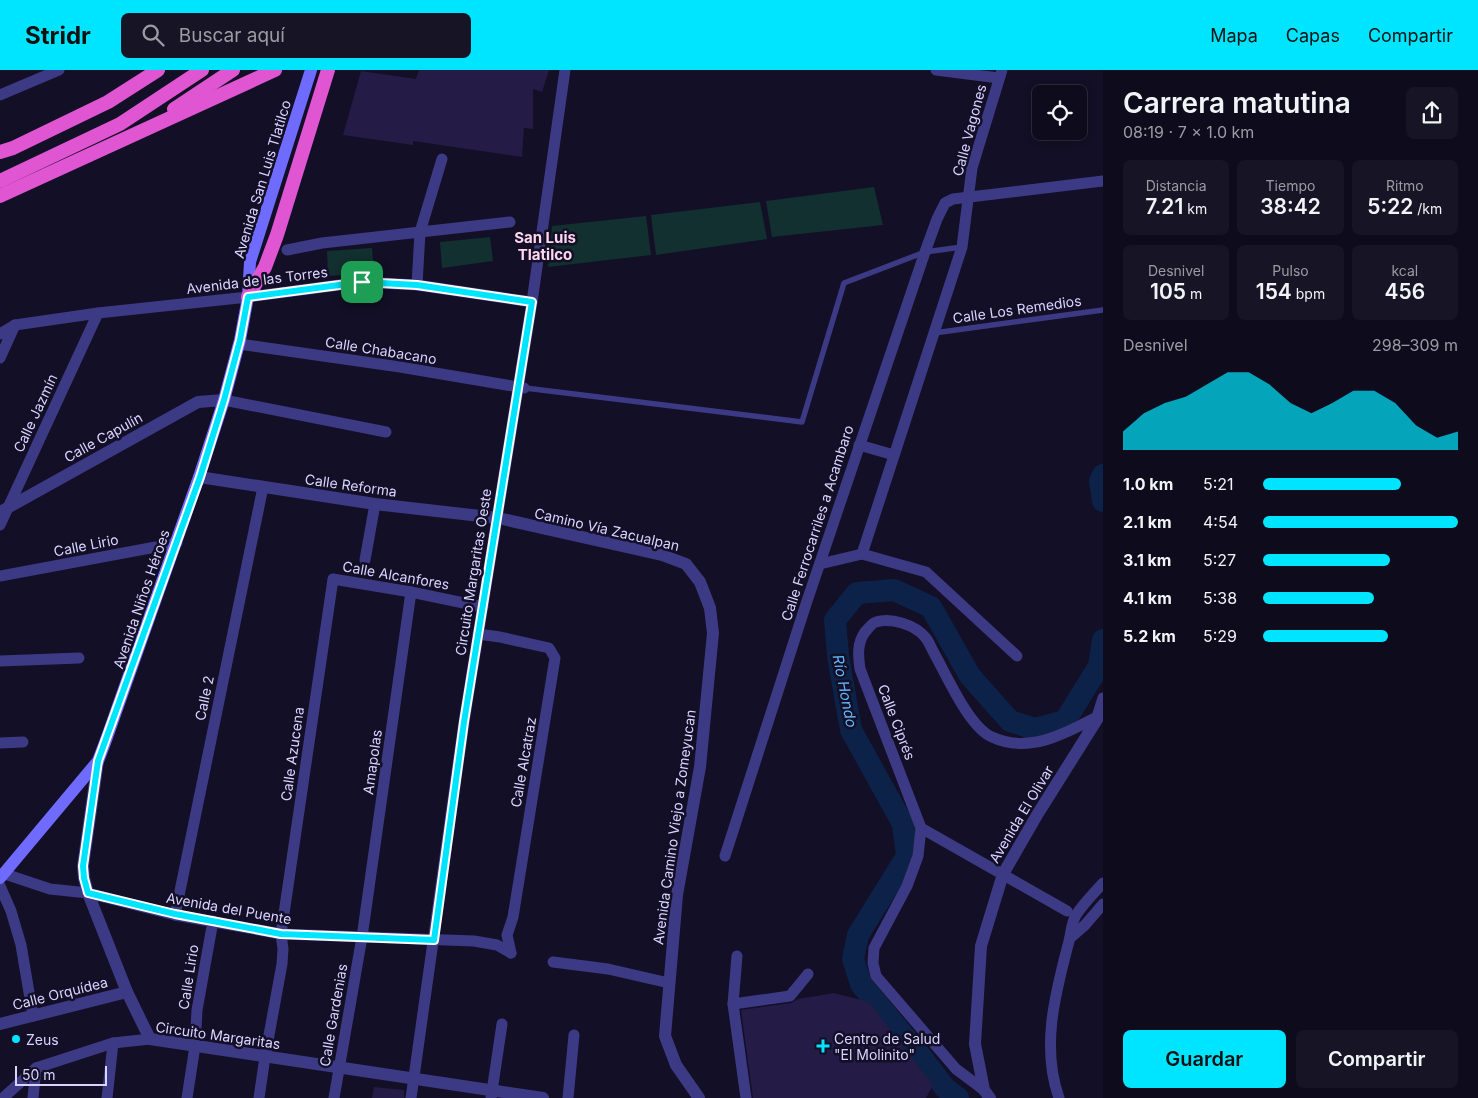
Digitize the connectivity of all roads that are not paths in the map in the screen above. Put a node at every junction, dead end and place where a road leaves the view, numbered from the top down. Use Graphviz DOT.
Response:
graph roads {
  1 [pos="59,70"];
  2 [pos="158,70"];
  3 [pos="202,70"];
  4 [pos="233,70"];
  5 [pos="275,70"];
  6 [pos="311,70"];
  7 [pos="328,70"];
  8 [pos="565,70"];
  9 [pos="936,70"];
  10 [pos="1000,74"];
  11 [pos="0,95"];
  12 [pos="138,133"];
  13 [pos="7,150"];
  14 [pos="442,159"];
  15 [pos="0,181"];
  16 [pos="1103,181"];
  17 [pos="0,196"];
  18 [pos="968,198"];
  19 [pos="510,222"];
  20 [pos="420,232"];
  21 [pos="962,247"];
  22 [pos="287,250"];
  23 [pos="925,252"];
  24 [pos="417,285"];
  25 [pos="248,297"];
  26 [pos="532,302"];
  27 [pos="1103,310"];
  28 [pos="98,313"];
  29 [pos="15,325"];
  30 [pos="0,334"];
  31 [pos="934,334"];
  32 [pos="239,344"];
  33 [pos="0,358"];
  34 [pos="521,388"];
  35 [pos="224,400"];
  36 [pos="386,432"];
  37 [pos="859,444"];
  38 [pos="894,455"];
  39 [pos="200,477"];
  40 [pos="263,487"];
  41 [pos="375,504"];
  42 [pos="2,506"];
  43 [pos="498,518"];
  44 [pos="0,525"];
  45 [pos="177,543"];
  46 [pos="862,554"];
  47 [pos="365,560"];
  48 [pos="820,564"];
  49 [pos="0,576"];
  50 [pos="333,579"];
  51 [pos="700,582"];
  52 [pos="412,592"];
  53 [pos="483,607"];
  54 [pos="478,634"];
  55 [pos="1017,656"];
  56 [pos="79,658"];
  57 [pos="0,661"];
  58 [pos="1103,698"];
  59 [pos="1100,713"];
  60 [pos="23,742"];
  61 [pos="0,743"];
  62 [pos="98,761"];
  63 [pos="921,828"];
  64 [pos="725,856"];
  65 [pos="1003,874"];
  66 [pos="2,879"];
  67 [pos="1103,883"];
  68 [pos="88,893"];
  69 [pos="1103,904"];
  70 [pos="1067,912"];
  71 [pos="175,914"];
  72 [pos="213,921"];
  73 [pos="281,934"];
  74 [pos="362,937"];
  75 [pos="1070,938"];
  76 [pos="434,940"];
  77 [pos="511,953"];
  78 [pos="737,956"];
  79 [pos="553,962"];
  80 [pos="808,974"];
  81 [pos="669,983"];
  82 [pos="128,992"];
  83 [pos="733,1004"];
  84 [pos="33,1016"];
  85 [pos="0,1024"];
  86 [pos="502,1024"];
  87 [pos="574,1035"];
  88 [pos="150,1039"];
  89 [pos="113,1043"];
  90 [pos="195,1046"];
  91 [pos="265,1057"];
  92 [pos="36,1068"];
  93 [pos="339,1068"];
  94 [pos="414,1079"];
  95 [pos="492,1094"];
  96 [pos="987,1094"];
  97 [pos="3,1098"];
  98 [pos="33,1098"];
  99 [pos="107,1098"];
  100 [pos="187,1098"];
  101 [pos="259,1098"];
  102 [pos="334,1098"];
  103 [pos="411,1098"];
  104 [pos="543,1098"];
  105 [pos="568,1098"];
  106 [pos="699,1098"];
  107 [pos="746,1098"];
  108 [pos="1059,1098"];
  1 -- 11 [label="street"];
  2 -- 13 [label="highway"];
  3 -- 15 [label="highway"];
  4 -- 12 [label="highway"];
  5 -- 12 [label="highway"];
  6 -- 25 [label="main road, Avenida San Luis Tlatilco"];
  7 -- 25 [label="highway"];
  8 -- 26 [label="street, Circuito Margaritas Oeste"];
  9 -- 10 [label="street"];
  10 -- 18 [label="street, Calle Vagones"];
  12 -- 17 [label="highway"];
  14 -- 20 [label="street"];
  16 -- 18 [label="street"];
  18 -- 21 [label="street"];
  18 -- 23 [label="street, Calle Ferrocarriles a Acambaro"];
  19 -- 20 [label="street, Avenida de las Torres"];
  20 -- 22 [label="street, Avenida de las Torres"];
  20 -- 24 [label="street"];
  21 -- 23 [label="lane"];
  21 -- 31 [label="street"];
  23 -- 34 [label="lane"];
  23 -- 37 [label="street, Calle Ferrocarriles a Acambaro"];
  24 -- 25 [label="street, Avenida de las Torres"];
  24 -- 26 [label="street, Avenida de las Torres"];
  25 -- 28 [label="street, Avenida de las Torres"];
  25 -- 32 [label="main road, Avenida Niños Héroes"];
  26 -- 34 [label="street, Circuito Margaritas Oeste"];
  27 -- 31 [label="lane, Calle Los Remedios"];
  28 -- 29 [label="street, Avenida de las Torres"];
  28 -- 42 [label="street, Calle Jazmín"];
  29 -- 30 [label="street"];
  29 -- 33 [label="street"];
  31 -- 38 [label="street"];
  32 -- 34 [label="street, Calle Chabacano"];
  32 -- 35 [label="main road, Avenida Niños Héroes"];
  34 -- 43 [label="street, Circuito Margaritas Oeste"];
  35 -- 36 [label="street"];
  35 -- 39 [label="main road, Avenida Niños Héroes"];
  35 -- 42 [label="street, Calle Capulín"];
  37 -- 38 [label="street"];
  37 -- 48 [label="street, Calle Ferrocarriles a Acambaro"];
  38 -- 46 [label="street"];
  39 -- 40 [label="street, Calle Reforma"];
  39 -- 45 [label="main road, Avenida Niños Héroes"];
  40 -- 41 [label="street, Calle Reforma"];
  40 -- 71 [label="street, Calle 2"];
  41 -- 43 [label="street, Calle Reforma"];
  41 -- 47 [label="street"];
  42 -- 44 [label="street, Calle Jazmín"];
  43 -- 51 [label="street, Camino Vía Zacualpan"];
  43 -- 53 [label="street, Circuito Margaritas Oeste"];
  45 -- 49 [label="street, Calle Lirio"];
  45 -- 62 [label="main road, Avenida Niños Héroes"];
  46 -- 48 [label="street"];
  46 -- 55 [label="street"];
  48 -- 64 [label="street, Calle Ferrocarriles a Acambaro"];
  50 -- 52 [label="street, Calle Alcanfores"];
  50 -- 73 [label="street, Calle Azucena"];
  51 -- 81 [label="street, Avenida Camino Viejo a Zomeyucan"];
  52 -- 53 [label="street, Calle Alcanfores"];
  52 -- 74 [label="street, Amapolas"];
  53 -- 54 [label="street, Circuito Margaritas Oeste"];
  54 -- 76 [label="street, Circuito Margaritas Oeste"];
  54 -- 77 [label="street, Calle Alcatraz"];
  56 -- 57 [label="street"];
  58 -- 59 [label="street"];
  59 -- 63 [label="street, Calle Ciprés"];
  59 -- 65 [label="street, Avenida El Olivar"];
  60 -- 61 [label="street"];
  62 -- 66 [label="main road, Avenida Niños Héroes"];
  62 -- 68 [label="street"];
  63 -- 65 [label="street"];
  63 -- 96 [label="street, Calle Ciprés"];
  65 -- 70 [label="street"];
  65 -- 96 [label="street, Avenida El Olivar"];
  66 -- 68 [label="street, Avenida del Puente"];
  66 -- 84 [label="street"];
  67 -- 75 [label="street"];
  68 -- 71 [label="street, Avenida del Puente"];
  68 -- 82 [label="street"];
  69 -- 75 [label="street"];
  71 -- 72 [label="street, Avenida del Puente"];
  72 -- 73 [label="street, Avenida del Puente"];
  72 -- 90 [label="street, Calle Lirio"];
  73 -- 74 [label="street, Avenida del Puente"];
  73 -- 91 [label="street, Calle Azucena"];
  74 -- 76 [label="street, Avenida del Puente"];
  74 -- 93 [label="street, Calle Gardenias"];
  75 -- 108 [label="street"];
  76 -- 77 [label="street, Avenida del Puente"];
  76 -- 94 [label="street, Circuito Margaritas Oeste"];
  78 -- 83 [label="street"];
  79 -- 81 [label="street"];
  80 -- 83 [label="street"];
  81 -- 106 [label="street, Avenida Camino Viejo a Zomeyucan"];
  82 -- 84 [label="street, Calle Orquídea"];
  82 -- 88 [label="street"];
  83 -- 107 [label="street"];
  84 -- 85 [label="street, Calle Orquídea"];
  86 -- 95 [label="street"];
  87 -- 105 [label="street"];
  88 -- 89 [label="street, Circuito Margaritas"];
  88 -- 90 [label="street, Circuito Margaritas"];
  89 -- 92 [label="street, Circuito Margaritas"];
  89 -- 99 [label="street"];
  90 -- 91 [label="street, Circuito Margaritas"];
  90 -- 100 [label="street, Calle Lirio"];
  91 -- 93 [label="street, Circuito Margaritas"];
  91 -- 101 [label="street, Calle Azucena"];
  92 -- 97 [label="street, Circuito Margaritas"];
  92 -- 98 [label="street"];
  93 -- 94 [label="street, Circuito Margaritas"];
  93 -- 102 [label="street, Calle Gardenias"];
  94 -- 95 [label="street, Circuito Margaritas"];
  94 -- 103 [label="street"];
  95 -- 104 [label="street, Circuito Margaritas"];
}
